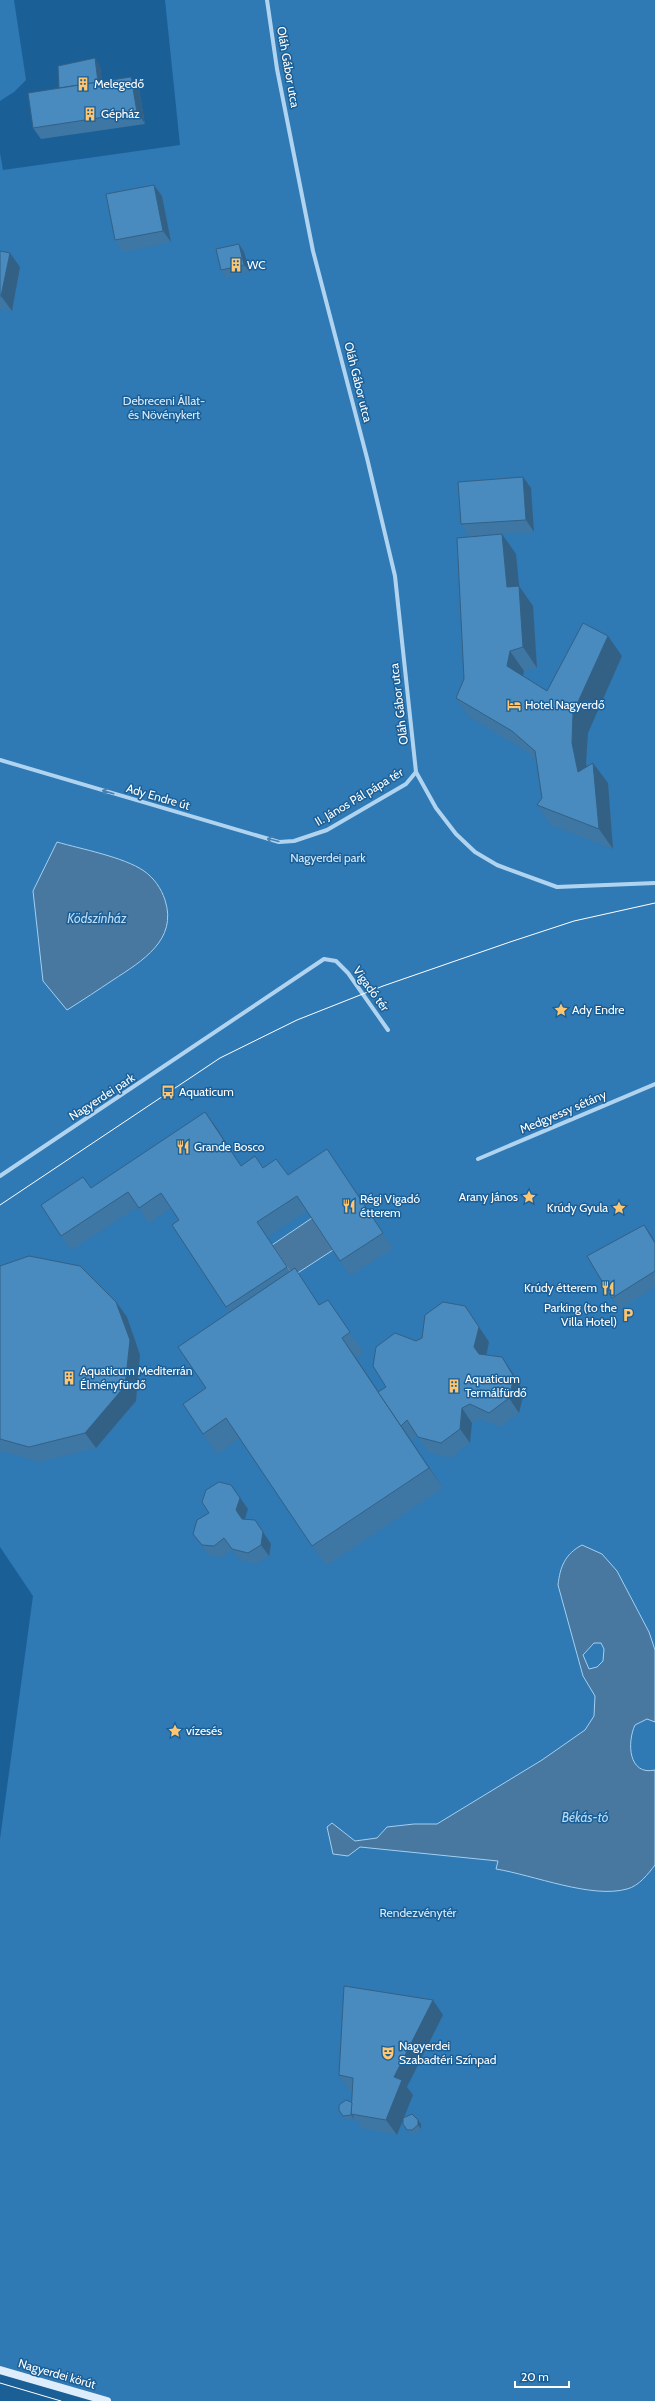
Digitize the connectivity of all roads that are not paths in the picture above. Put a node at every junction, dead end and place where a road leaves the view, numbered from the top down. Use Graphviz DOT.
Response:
graph roads {
  1 [pos="267,0"];
  2 [pos="0,760"];
  3 [pos="416,772"];
  4 [pos="312,837"];
  5 [pos="655,883"];
  6 [pos="336,961"];
  7 [pos="388,1030"];
  8 [pos="655,1084"];
  9 [pos="478,1159"];
  10 [pos="0,1176"];
  11 [pos="0,2370"];
  12 [pos="107,2401"];
  1 -- 3 [label="street, Oláh Gábor utca"];
  4 -- 2 [label="street, Ady Endre út, one-way"];
  3 -- 4 [label="street, II. János Pál pápa tér"];
  3 -- 5 [label="street, II. János Pál pápa tér"];
  6 -- 7 [label="street, Vigadó tér"];
  6 -- 10 [label="street, Nagyerdei park"];
  8 -- 9 [label="street, Medgyessy sétány"];
  11 -- 12 [label="street, Nagyerdei körút"];
}
